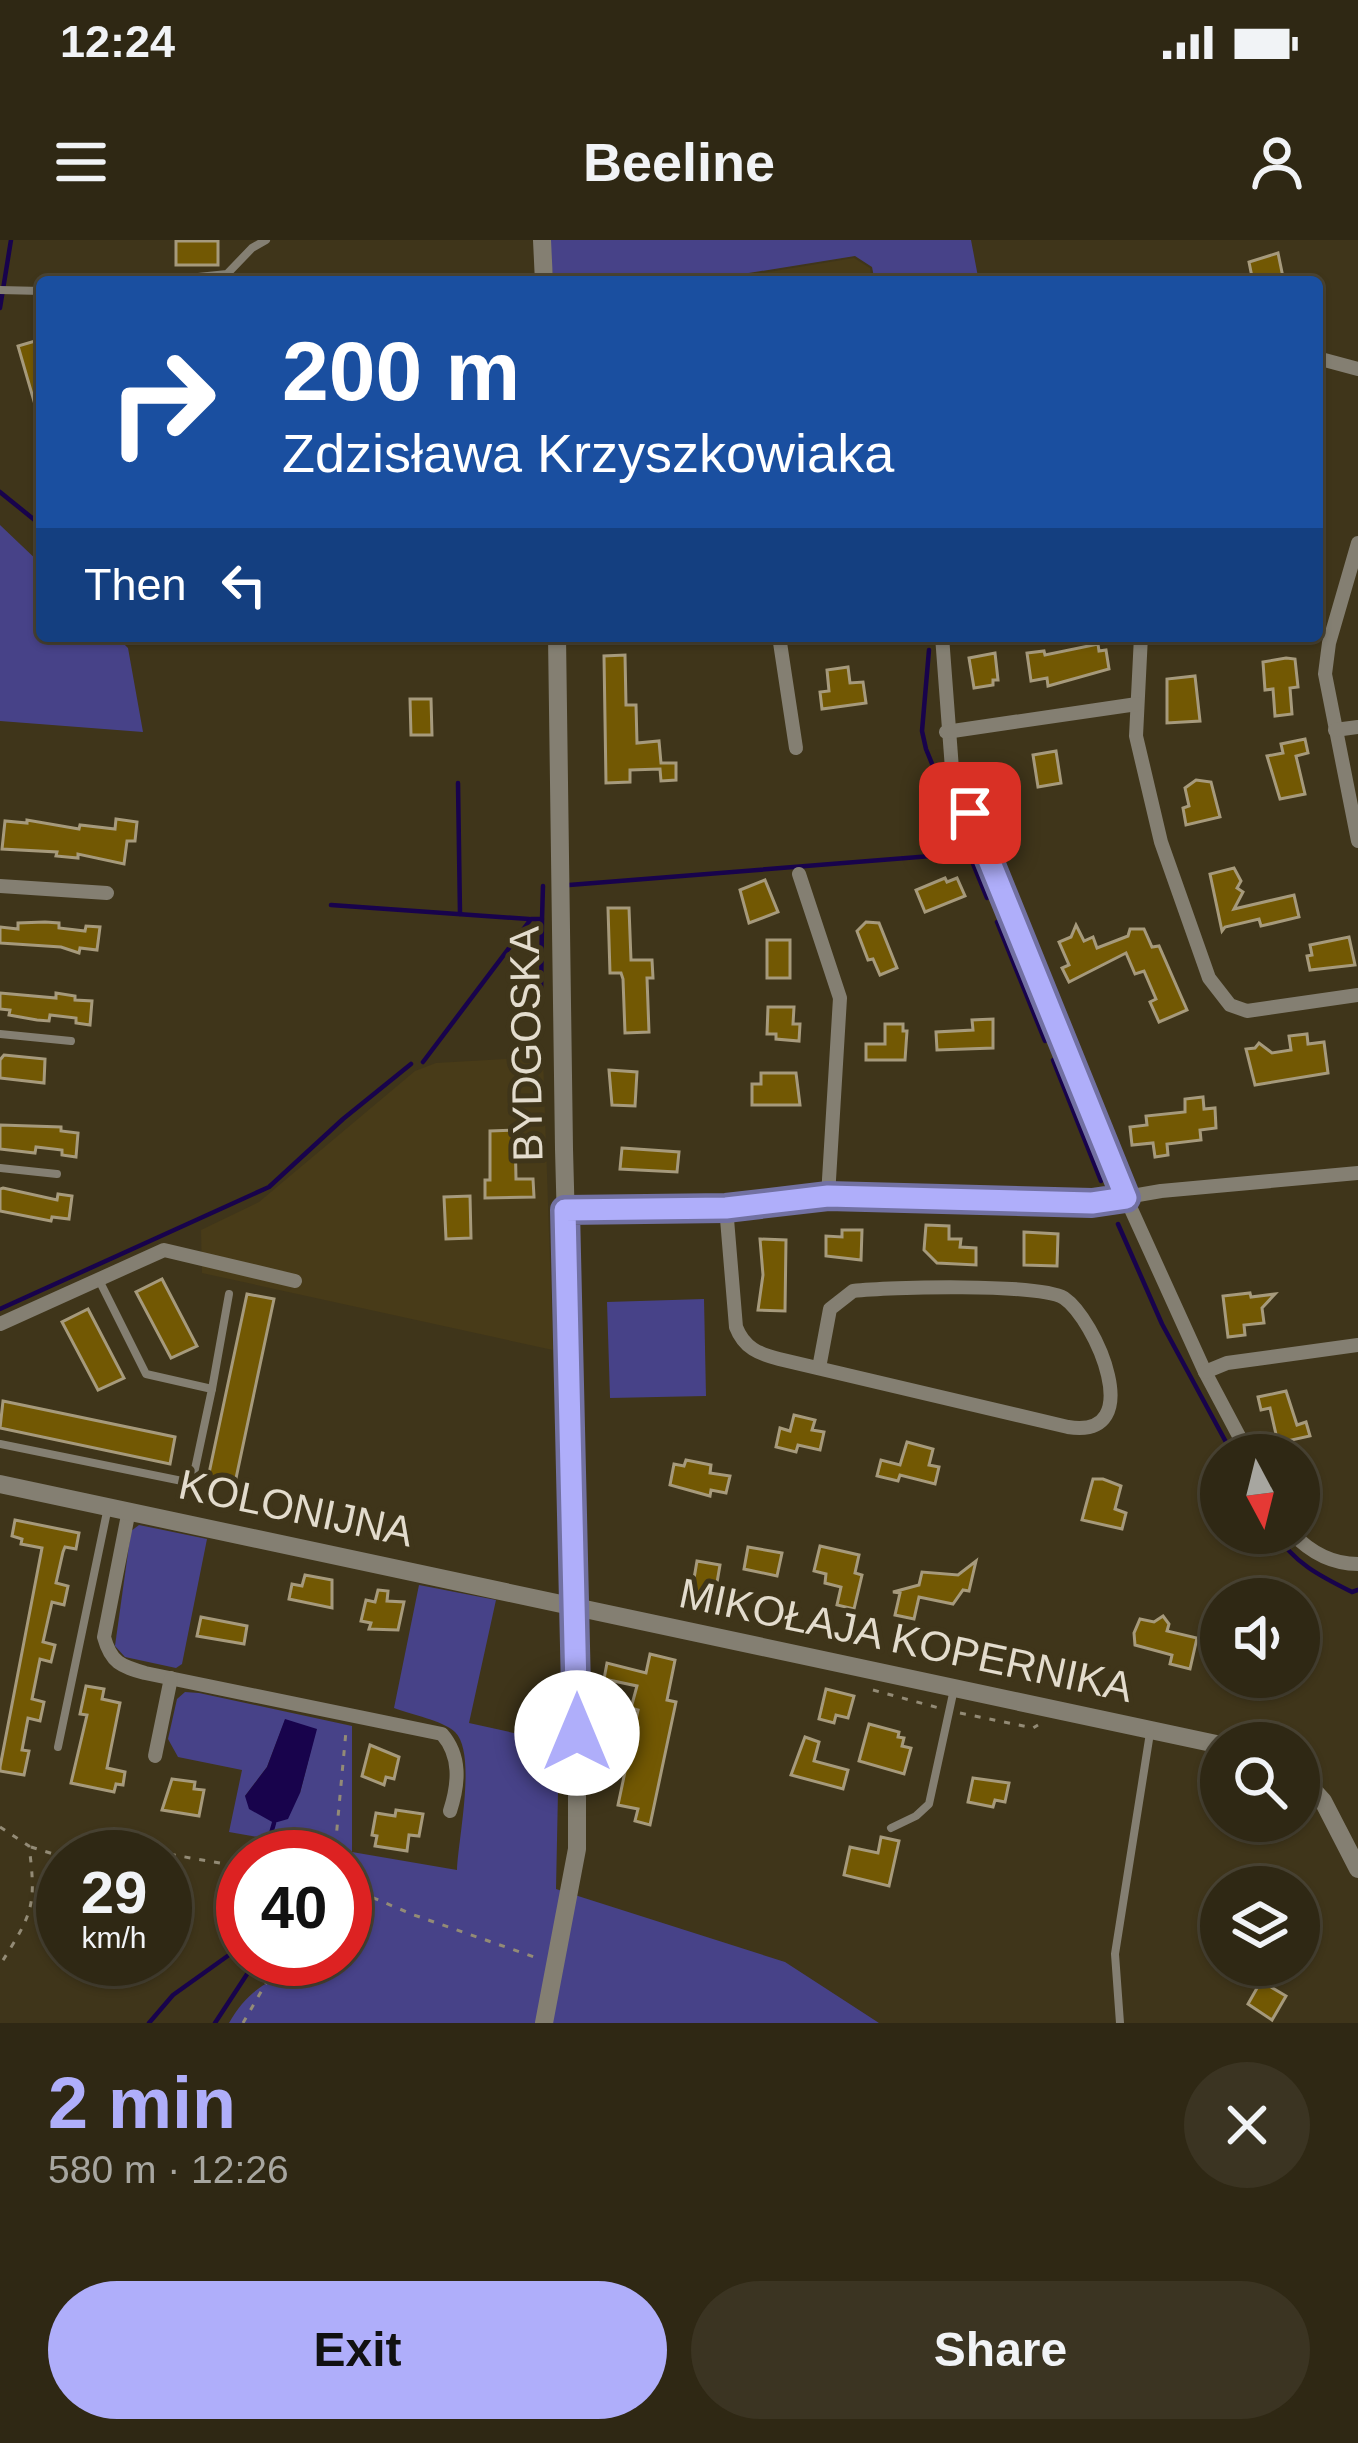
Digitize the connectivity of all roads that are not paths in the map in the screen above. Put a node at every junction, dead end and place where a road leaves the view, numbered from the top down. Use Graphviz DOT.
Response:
graph roads {
  1 [pos="266,240"];
  2 [pos="542,240"];
  3 [pos="208,276"];
  4 [pos="544,276"];
  5 [pos="0,290"];
  6 [pos="36,291"];
  7 [pos="1323,360"];
  8 [pos="1358,369"];
  9 [pos="1358,543"];
  10 [pos="557,642"];
  11 [pos="780,642"];
  12 [pos="942,642"];
  13 [pos="1142,642"];
  14 [pos="1137,704"];
  15 [pos="1358,727"];
  16 [pos="1335,730"];
  17 [pos="946,732"];
  18 [pos="796,748"];
  19 [pos="1358,841"];
  20 [pos="799,874"];
  21 [pos="0,886"];
  22 [pos="107,893"];
  23 [pos="1358,995"];
  24 [pos="0,1034"];
  25 [pos="71,1041"];
  26 [pos="0,1168"];
  27 [pos="1358,1173"];
  28 [pos="57,1174"];
  29 [pos="828,1196"];
  30 [pos="1126,1198"];
  31 [pos="726,1208"];
  32 [pos="565,1210"];
  33 [pos="99,1280"];
  34 [pos="295,1281"];
  35 [pos="229,1294"];
  36 [pos="0,1324"];
  37 [pos="1358,1345"];
  38 [pos="819,1368"];
  39 [pos="1205,1372"];
  40 [pos="212,1389"];
  41 [pos="1238,1434"];
  42 [pos="0,1444"];
  43 [pos="0,1484"];
  44 [pos="119,1508"];
  45 [pos="1317,1554"];
  46 [pos="1358,1564"];
  47 [pos="576,1606"];
  48 [pos="171,1678"];
  49 [pos="955,1687"];
  50 [pos="1150,1730"];
  51 [pos="1200,1741"];
  52 [pos="58,1747"];
  53 [pos="155,1756"];
  54 [pos="1320,1798"];
  55 [pos="450,1810"];
  56 [pos="891,1828"];
  57 [pos="1358,1869"];
  58 [pos="544,2023"];
  59 [pos="1120,2023"];
  1 -- 3 [label="lane"];
  2 -- 4 [label="street"];
  5 -- 6 [label="lane"];
  7 -- 8 [label="street"];
  9 -- 16 [label="street"];
  10 -- 32 [label="street, BYDGOSKA"];
  11 -- 18 [label="street"];
  12 -- 17 [label="street"];
  13 -- 14 [label="street"];
  14 -- 17 [label="street"];
  14 -- 23 [label="street"];
  15 -- 16 [label="street"];
  16 -- 19 [label="street"];
  17 -- 30 [label="street"];
  20 -- 29 [label="street"];
  21 -- 22 [label="street"];
  24 -- 25 [label="lane"];
  26 -- 28 [label="lane"];
  27 -- 30 [label="street"];
  29 -- 30 [label="street"];
  29 -- 31 [label="street"];
  30 -- 39 [label="street"];
  31 -- 32 [label="street"];
  31 -- 38 [label="street"];
  32 -- 47 [label="street, BYDGOSKA"];
  33 -- 34 [label="street"];
  33 -- 36 [label="street"];
  33 -- 40 [label="lane"];
  35 -- 40 [label="lane"];
  37 -- 39 [label="street"];
  38 -- 38 [label="street"];
  39 -- 41 [label="street"];
  40 -- 42 [label="lane"];
  43 -- 44 [label="street, KOLONIJNA"];
  44 -- 47 [label="street, KOLONIJNA"];
  44 -- 48 [label="street"];
  44 -- 52 [label="lane"];
  45 -- 46 [label="street"];
  47 -- 49 [label="street, MIKOŁAJA KOPERNIKA"];
  47 -- 58 [label="street, BYDGOSKA"];
  48 -- 53 [label="street"];
  48 -- 55 [label="street"];
  49 -- 50 [label="street, MIKOŁAJA KOPERNIKA"];
  49 -- 56 [label="lane"];
  50 -- 51 [label="street, MIKOŁAJA KOPERNIKA"];
  50 -- 59 [label="lane"];
  54 -- 57 [label="street"];
}
